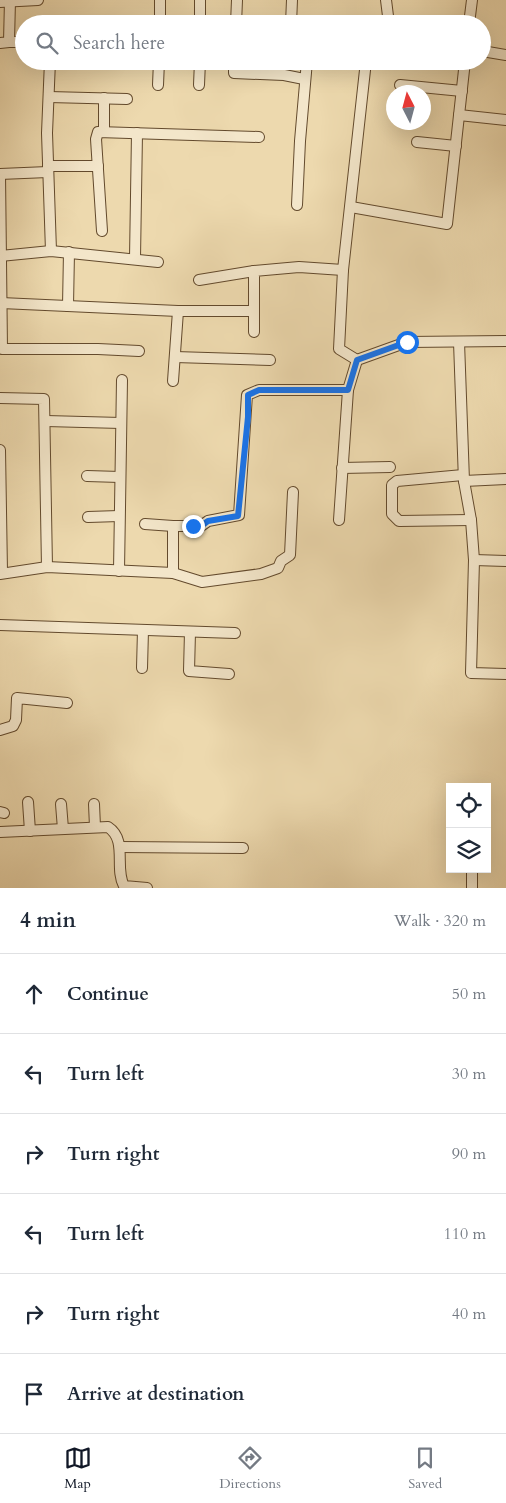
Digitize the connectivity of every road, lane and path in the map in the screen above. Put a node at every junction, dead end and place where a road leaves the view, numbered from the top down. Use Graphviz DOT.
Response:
graph roads {
  1 [pos="38,0"];
  2 [pos="160,0"];
  3 [pos="200,0"];
  4 [pos="237,0"];
  5 [pos="292,0"];
  6 [pos="386,0"];
  7 [pos="472,0"];
  8 [pos="7,2"];
  9 [pos="160,15"];
  10 [pos="200,15"];
  11 [pos="236,15"];
  12 [pos="291,15"];
  13 [pos="388,15"];
  14 [pos="470,15"];
  15 [pos="4,42"];
  16 [pos="491,52"];
  17 [pos="506,55"];
  18 [pos="50,70"];
  19 [pos="159,70"];
  20 [pos="200,70"];
  21 [pos="234,70"];
  22 [pos="305,70"];
  23 [pos="365,70"];
  24 [pos="464,70"];
  25 [pos="304,78"];
  26 [pos="158,85"];
  27 [pos="199,86"];
  28 [pos="431,88"];
  29 [pos="462,91"];
  30 [pos="48,97"];
  31 [pos="104,98"];
  32 [pos="127,99"];
  33 [pos="460,115"];
  34 [pos="506,120"];
  35 [pos="104,132"];
  36 [pos="137,133"];
  37 [pos="259,137"];
  38 [pos="417,142"];
  39 [pos="456,146"];
  40 [pos="98,166"];
  41 [pos="48,169"];
  42 [pos="0,174"];
  43 [pos="297,205"];
  44 [pos="351,207"];
  45 [pos="102,231"];
  46 [pos="51,251"];
  47 [pos="68,252"];
  48 [pos="0,256"];
  49 [pos="134,258"];
  50 [pos="158,262"];
  51 [pos="343,270"];
  52 [pos="254,271"];
  53 [pos="199,280"];
  54 [pos="1,303"];
  55 [pos="68,306"];
  56 [pos="178,311"];
  57 [pos="254,311"];
  58 [pos="254,332"];
  59 [pos="506,341"];
  60 [pos="459,342"];
  61 [pos="139,351"];
  62 [pos="175,357"];
  63 [pos="270,360"];
  64 [pos="357,360"];
  65 [pos="122,380"];
  66 [pos="173,381"];
  67 [pos="348,390"];
  68 [pos="0,398"];
  69 [pos="46,421"];
  70 [pos="121,423"];
  71 [pos="0,450"];
  72 [pos="390,467"];
  73 [pos="342,468"];
  74 [pos="87,476"];
  75 [pos="120,477"];
  76 [pos="464,478"];
  77 [pos="506,478"];
  78 [pos="293,492"];
  79 [pos="119,516"];
  80 [pos="88,517"];
  81 [pos="339,520"];
  82 [pos="471,520"];
  83 [pos="145,524"];
  84 [pos="173,526"];
  85 [pos="474,560"];
  86 [pos="506,561"];
  87 [pos="47,567"];
  88 [pos="119,571"];
  89 [pos="1,573"];
  90 [pos="173,573"];
  91 [pos="0,625"];
  92 [pos="143,630"];
  93 [pos="190,632"];
  94 [pos="235,633"];
  95 [pos="142,668"];
  96 [pos="229,674"];
  97 [pos="506,674"];
  98 [pos="67,703"];
  99 [pos="0,730"];
  100 [pos="28,802"];
  101 [pos="61,804"];
  102 [pos="94,804"];
  103 [pos="95,827"];
  104 [pos="63,829"];
  105 [pos="30,830"];
  106 [pos="0,832"];
  107 [pos="120,847"];
  108 [pos="243,848"];
  109 [pos="472,873"];
  110 [pos="147,888"];
  111 [pos="472,888"];
  1 -- 8 [label="street"];
  2 -- 9 [label="street"];
  3 -- 10 [label="street"];
  4 -- 11 [label="street"];
  5 -- 12 [label="street"];
  6 -- 13 [label="street"];
  7 -- 14 [label="street"];
  8 -- 15 [label="street"];
  16 -- 17 [label="street"];
  18 -- 30 [label="street"];
  19 -- 26 [label="street"];
  20 -- 27 [label="street"];
  21 -- 25 [label="street"];
  22 -- 25 [label="street"];
  23 -- 44 [label="street"];
  24 -- 29 [label="street"];
  25 -- 43 [label="street"];
  28 -- 29 [label="street"];
  29 -- 33 [label="street"];
  30 -- 31 [label="street"];
  30 -- 41 [label="street"];
  31 -- 32 [label="street"];
  31 -- 35 [label="street"];
  33 -- 34 [label="street"];
  33 -- 39 [label="street"];
  35 -- 36 [label="street"];
  35 -- 40 [label="street"];
  36 -- 37 [label="street"];
  36 -- 49 [label="street"];
  38 -- 39 [label="street"];
  39 -- 44 [label="street"];
  40 -- 41 [label="street"];
  40 -- 45 [label="street"];
  41 -- 42 [label="street"];
  41 -- 46 [label="street"];
  42 -- 48 [label="street"];
  44 -- 51 [label="street"];
  46 -- 47 [label="street"];
  46 -- 48 [label="street"];
  47 -- 49 [label="street"];
  47 -- 55 [label="street"];
  48 -- 54 [label="street"];
  49 -- 50 [label="street"];
  51 -- 52 [label="street"];
  51 -- 64 [label="street"];
  52 -- 53 [label="street"];
  52 -- 57 [label="street"];
  54 -- 55 [label="street"];
  54 -- 61 [label="street"];
  55 -- 56 [label="street"];
  56 -- 57 [label="street"];
  56 -- 62 [label="street"];
  57 -- 58 [label="street"];
  59 -- 60 [label="street"];
  60 -- 64 [label="street"];
  60 -- 76 [label="street"];
  62 -- 63 [label="street"];
  62 -- 66 [label="street"];
  64 -- 67 [label="street"];
  65 -- 70 [label="street"];
  67 -- 73 [label="street"];
  67 -- 84 [label="street"];
  68 -- 69 [label="street"];
  69 -- 70 [label="street"];
  69 -- 87 [label="street"];
  70 -- 75 [label="street"];
  71 -- 89 [label="street"];
  72 -- 73 [label="street"];
  73 -- 81 [label="street"];
  74 -- 75 [label="street"];
  75 -- 79 [label="street"];
  76 -- 77 [label="street"];
  76 -- 82 [label="street"];
  76 -- 82 [label="street"];
  78 -- 90 [label="street"];
  79 -- 80 [label="street"];
  79 -- 88 [label="street"];
  82 -- 85 [label="street"];
  83 -- 84 [label="street"];
  84 -- 90 [label="street"];
  85 -- 86 [label="street"];
  85 -- 97 [label="street"];
  87 -- 88 [label="street"];
  87 -- 89 [label="street"];
  88 -- 90 [label="street"];
  91 -- 92 [label="street"];
  92 -- 93 [label="street"];
  92 -- 95 [label="street"];
  93 -- 94 [label="street"];
  93 -- 96 [label="street"];
  98 -- 99 [label="street"];
  100 -- 105 [label="street"];
  101 -- 104 [label="street"];
  102 -- 103 [label="street"];
  103 -- 104 [label="street"];
  103 -- 107 [label="street"];
  104 -- 105 [label="street"];
  105 -- 106 [label="street"];
  107 -- 108 [label="street"];
  107 -- 110 [label="street"];
  109 -- 111 [label="street"];
}
